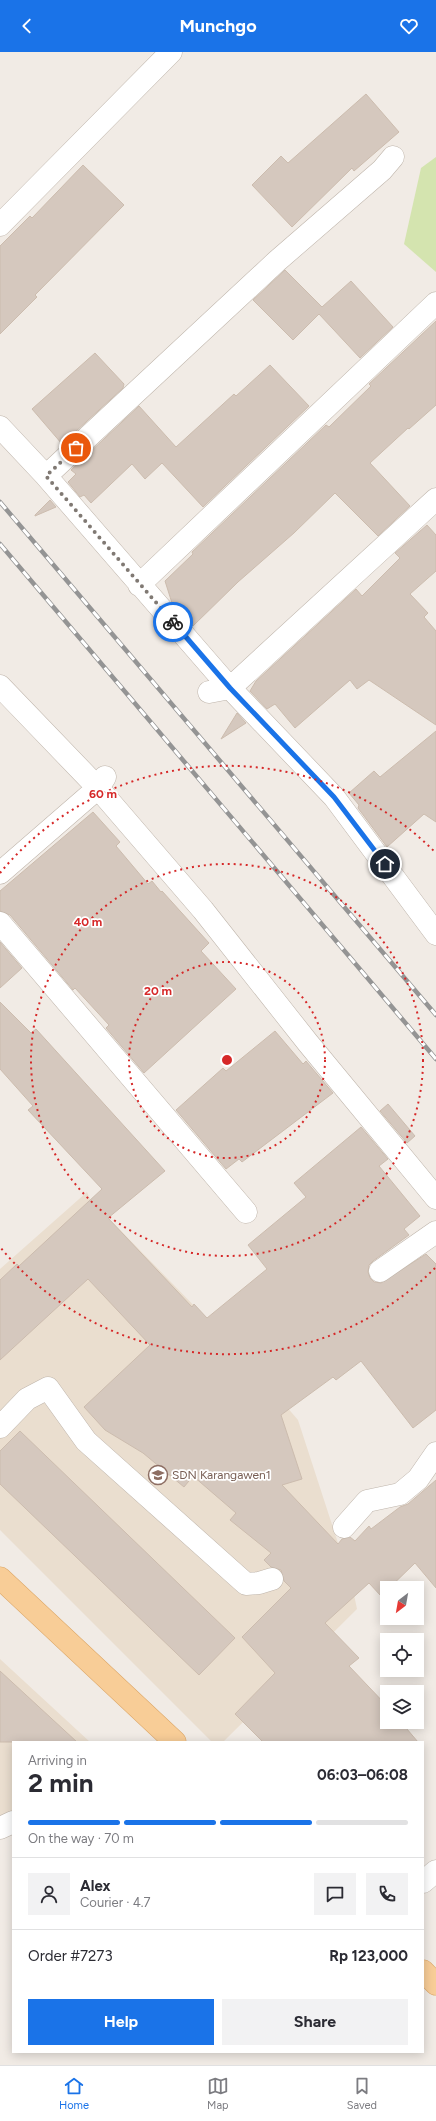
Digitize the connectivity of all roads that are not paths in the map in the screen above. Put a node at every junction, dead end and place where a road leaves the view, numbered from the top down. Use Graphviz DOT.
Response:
graph roads {
  1 [pos="171,52"];
  2 [pos="393,157"];
  3 [pos="0,225"];
  4 [pos="436,303"];
  5 [pos="0,427"];
  6 [pos="46,476"];
  7 [pos="436,499"];
  8 [pos="139,585"];
  9 [pos="0,686"];
  10 [pos="220,690"];
  11 [pos="102,781"];
  12 [pos="0,873"];
  13 [pos="0,923"];
  14 [pos="436,934"];
  15 [pos="436,1198"];
  16 [pos="246,1212"];
  17 [pos="436,1232"];
  18 [pos="380,1271"];
  19 [pos="0,1427"];
  20 [pos="436,1454"];
  21 [pos="344,1527"];
  22 [pos="0,1578"];
  23 [pos="272,1579"];
  24 [pos="167,1740"];
  25 [pos="12,1822"];
  26 [pos="0,1828"];
  27 [pos="436,1871"];
  28 [pos="424,1881"];
  29 [pos="424,1972"];
  30 [pos="436,1984"];
  1 -- 3 [label="street"];
  2 -- 6 [label="street"];
  4 -- 8 [label="street"];
  5 -- 6 [label="street"];
  6 -- 8 [label="street"];
  7 -- 10 [label="street"];
  8 -- 10 [label="street"];
  9 -- 11 [label="street"];
  10 -- 14 [label="street"];
  11 -- 12 [label="street"];
  11 -- 15 [label="street"];
  13 -- 16 [label="street"];
  17 -- 18 [label="street"];
  19 -- 23 [label="street"];
  20 -- 21 [label="street"];
  22 -- 24 [label="main road"];
  25 -- 26 [label="street"];
  27 -- 28 [label="street"];
  29 -- 30 [label="main road"];
}
